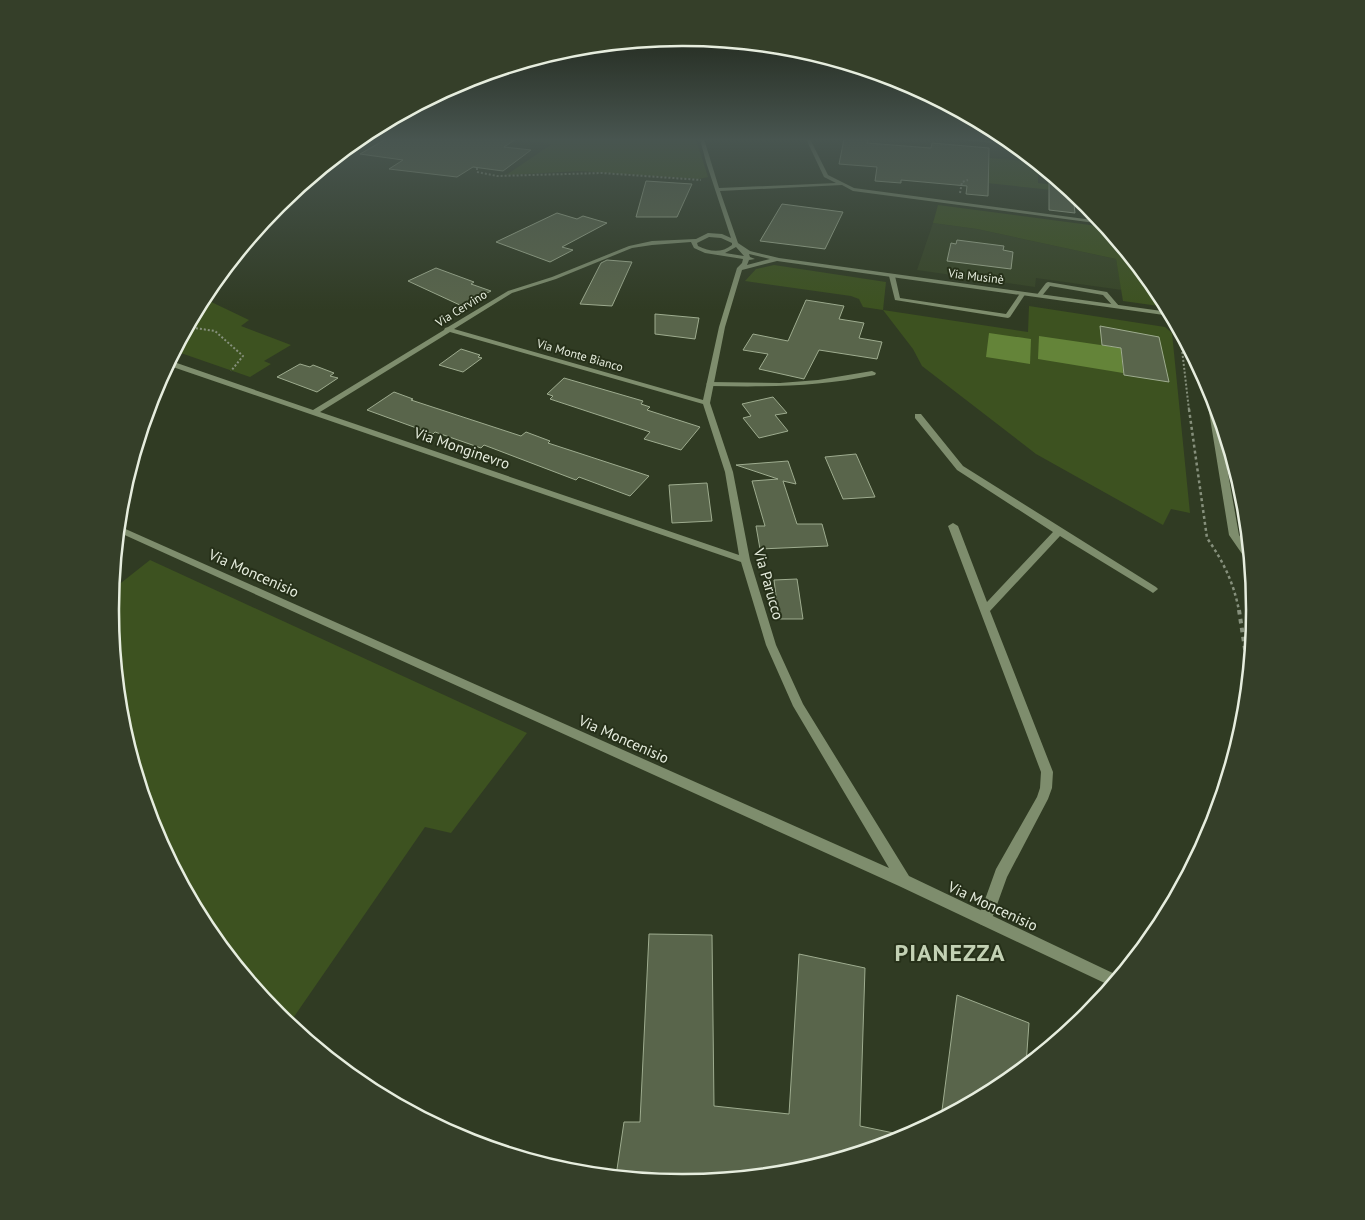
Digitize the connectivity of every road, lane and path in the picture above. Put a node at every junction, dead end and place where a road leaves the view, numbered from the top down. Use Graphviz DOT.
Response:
graph roads {
  1 [pos="719,196"];
  2 [pos="902,196"];
  3 [pos="726,221"];
  4 [pos="1091,221"];
  5 [pos="708,235"];
  6 [pos="695,240"];
  7 [pos="735,243"];
  8 [pos="631,247"];
  9 [pos="742,250"];
  10 [pos="703,251"];
  11 [pos="711,252"];
  12 [pos="727,255"];
  13 [pos="747,259"];
  14 [pos="779,260"];
  15 [pos="740,268"];
  16 [pos="892,276"];
  17 [pos="1023,293"];
  18 [pos="1039,296"];
  19 [pos="1116,306"];
  20 [pos="1161,313"];
  21 [pos="194,328"];
  22 [pos="447,329"];
  23 [pos="1182,350"];
  24 [pos="175,365"];
  25 [pos="872,373"];
  26 [pos="219,380"];
  27 [pos="710,384"];
  28 [pos="706,403"];
  29 [pos="315,412"];
  30 [pos="918,416"];
  31 [pos="1218,434"];
  32 [pos="953,526"];
  33 [pos="1059,531"];
  34 [pos="125,532"];
  35 [pos="1242,548"];
  36 [pos="745,560"];
  37 [pos="1153,589"];
  38 [pos="985,610"];
  39 [pos="1245,649"];
  40 [pos="904,881"];
  41 [pos="985,919"];
  42 [pos="1109,978"];
  1 -- 3 [label="street"];
  2 -- 4 [label="street"];
  3 -- 5 [label="street"];
  3 -- 7 [label="street"];
  5 -- 6 [label="street"];
  5 -- 7 [label="street"];
  6 -- 8 [label="street, Via Cervino"];
  6 -- 10 [label="street"];
  7 -- 9 [label="street"];
  7 -- 11 [label="street"];
  8 -- 10 [label="street, Via Cervino"];
  8 -- 22 [label="street, Via Cervino"];
  9 -- 13 [label="street"];
  9 -- 14 [label="street"];
  10 -- 11 [label="street"];
  11 -- 12 [label="street"];
  12 -- 13 [label="street"];
  12 -- 15 [label="street"];
  13 -- 14 [label="street"];
  13 -- 15 [label="street"];
  14 -- 15 [label="street"];
  14 -- 16 [label="street, Via Musinè"];
  15 -- 27 [label="street"];
  16 -- 17 [label="street, Via Musinè"];
  16 -- 17 [label="street"];
  17 -- 18 [label="street, Via Musinè"];
  18 -- 19 [label="street, Via Musinè"];
  18 -- 19 [label="street"];
  19 -- 20 [label="street, Via Musinè"];
  21 -- 26 [label="path"];
  22 -- 28 [label="street, Via Monte Bianco"];
  22 -- 29 [label="street, Via Cervino"];
  23 -- 39 [label="path"];
  24 -- 26 [label="street, Via Monginevro"];
  25 -- 27 [label="street"];
  26 -- 29 [label="street, Via Monginevro"];
  27 -- 28 [label="street"];
  28 -- 36 [label="street, Via Parucco"];
  29 -- 36 [label="street, Via Monginevro"];
  30 -- 33 [label="street"];
  31 -- 35 [label="street"];
  32 -- 38 [label="street"];
  33 -- 37 [label="street"];
  33 -- 38 [label="street"];
  34 -- 40 [label="street, Via Moncenisio"];
  36 -- 40 [label="street, Via Parucco"];
  38 -- 41 [label="street"];
  40 -- 41 [label="street, Via Moncenisio"];
  41 -- 42 [label="street, Via Moncenisio"];
}
